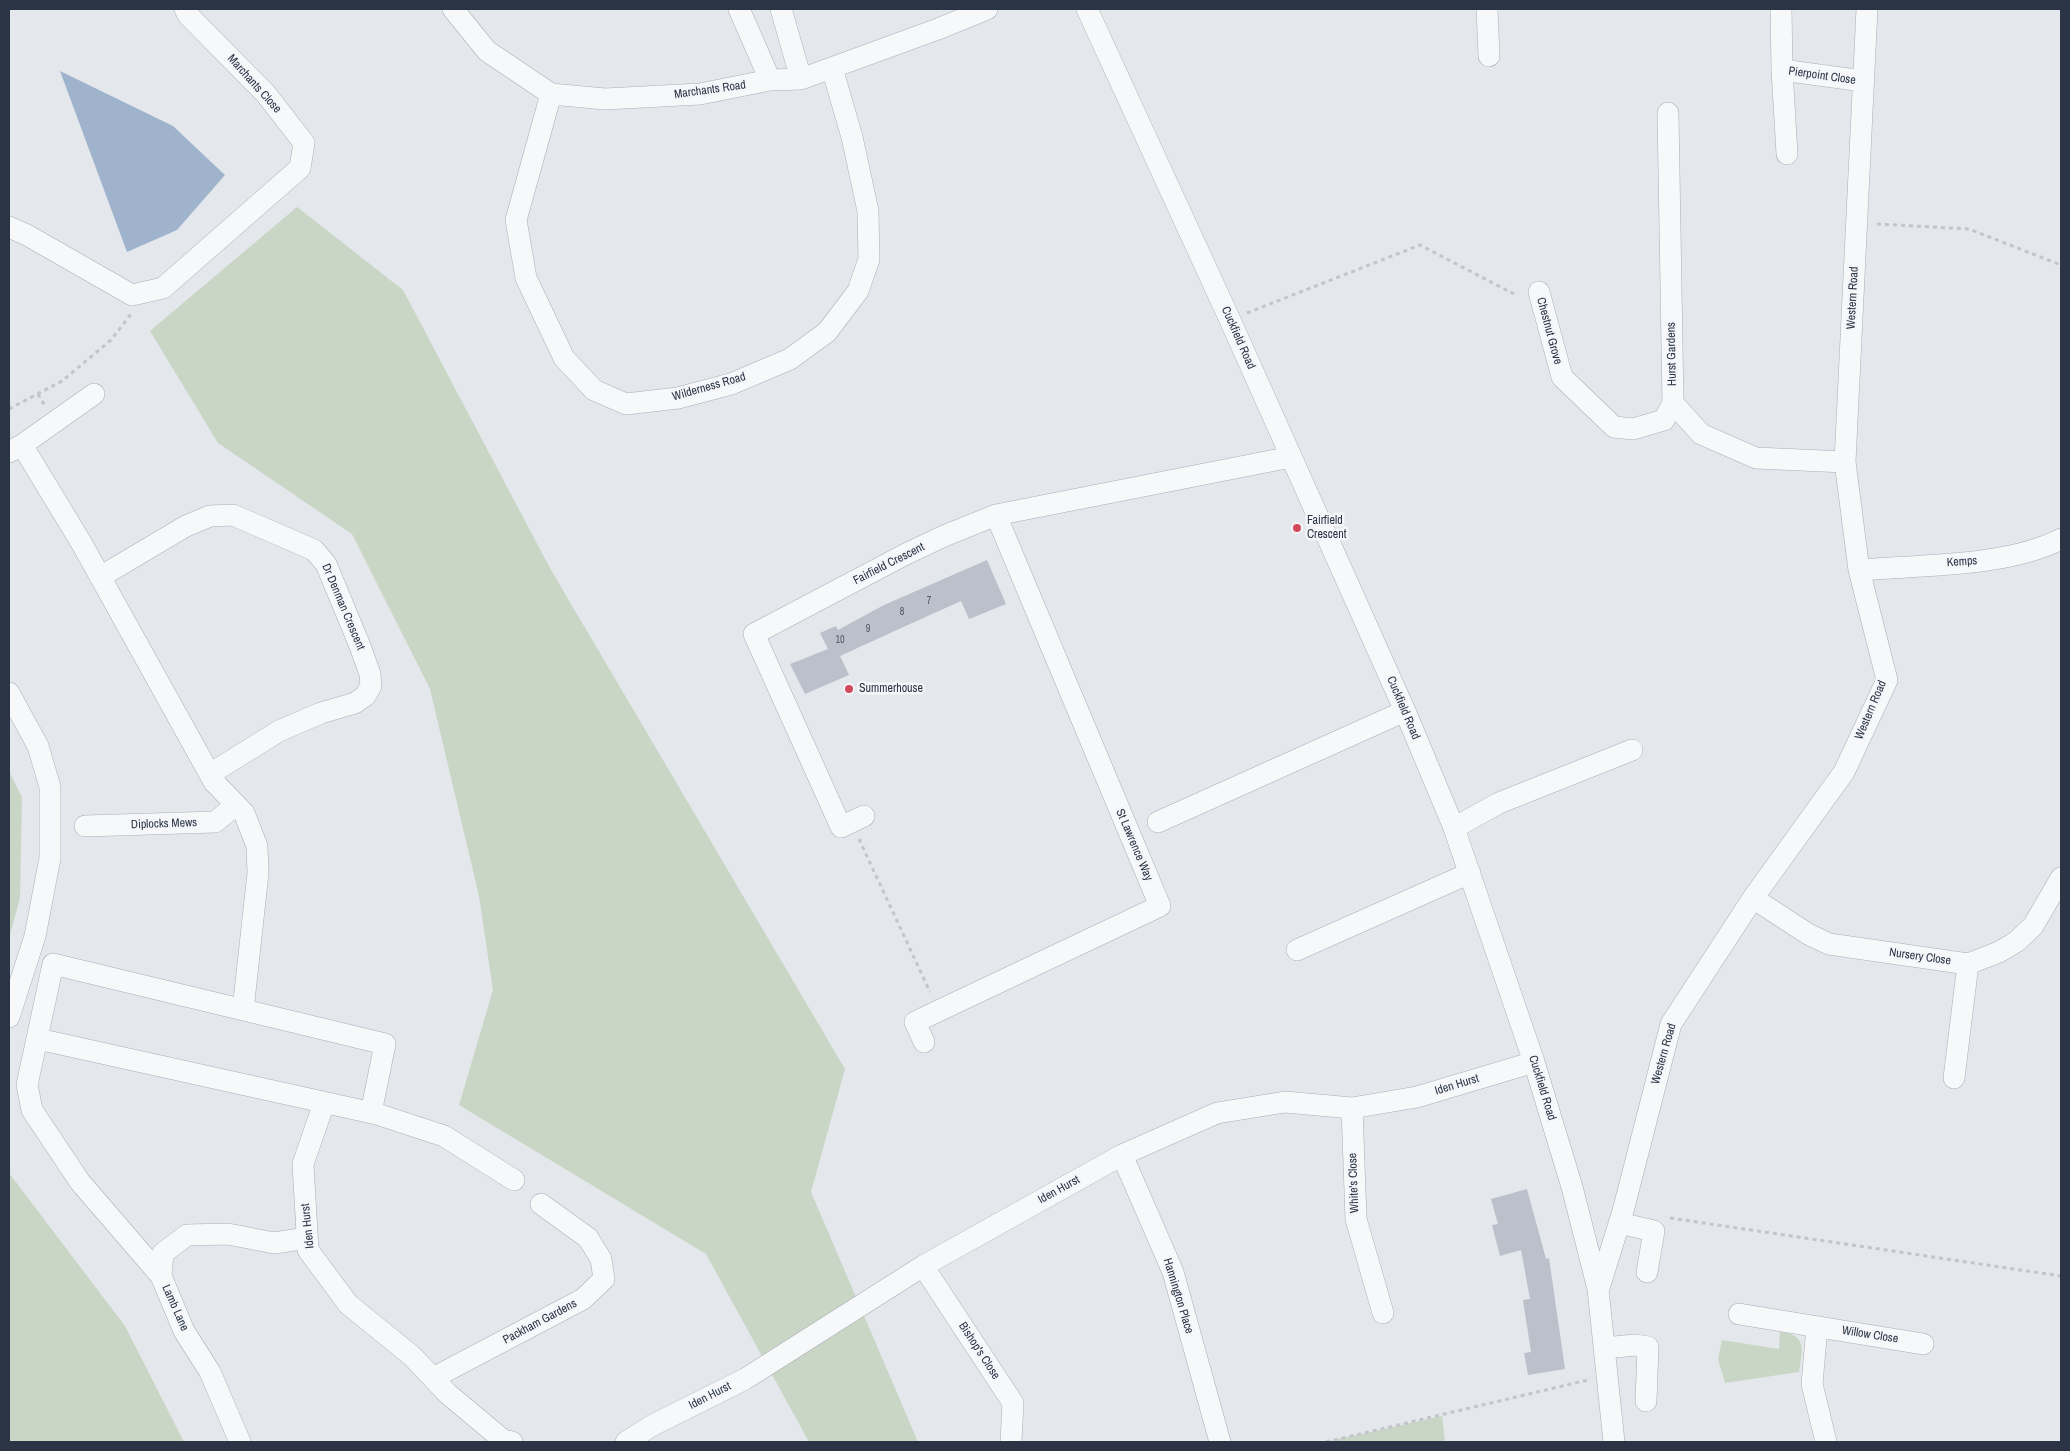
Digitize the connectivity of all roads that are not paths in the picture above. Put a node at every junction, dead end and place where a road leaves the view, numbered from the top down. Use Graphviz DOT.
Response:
graph roads {
  1 [pos="185,9"];
  2 [pos="453,9"];
  3 [pos="739,9"];
  4 [pos="782,9"];
  5 [pos="987,9"];
  6 [pos="1087,9"];
  7 [pos="1487,9"];
  8 [pos="1781,9"];
  9 [pos="1867,9"];
  10 [pos="1489,56"];
  11 [pos="832,68"];
  12 [pos="1782,70"];
  13 [pos="801,79"];
  14 [pos="770,80"];
  15 [pos="1863,81"];
  16 [pos="552,94"];
  17 [pos="1668,113"];
  18 [pos="1787,154"];
  19 [pos="9,228"];
  20 [pos="1538,292"];
  21 [pos="94,394"];
  22 [pos="1673,403"];
  23 [pos="15,448"];
  24 [pos="1291,457"];
  25 [pos="1845,462"];
  26 [pos="996,515"];
  27 [pos="2061,539"];
  28 [pos="1859,570"];
  29 [pos="100,577"];
  30 [pos="9,693"];
  31 [pos="1405,711"];
  32 [pos="1632,750"];
  33 [pos="210,774"];
  34 [pos="236,805"];
  35 [pos="858,819"];
  36 [pos="1158,822"];
  37 [pos="85,826"];
  38 [pos="1454,828"];
  39 [pos="1470,873"];
  40 [pos="2061,878"];
  41 [pos="1753,898"];
  42 [pos="1297,950"];
  43 [pos="1968,964"];
  44 [pos="243,1010"];
  45 [pos="9,1017"];
  46 [pos="38,1039"];
  47 [pos="924,1042"];
  48 [pos="1534,1062"];
  49 [pos="1954,1078"];
  50 [pos="324,1103"];
  51 [pos="1352,1108"];
  52 [pos="370,1113"];
  53 [pos="1122,1155"];
  54 [pos="514,1180"];
  55 [pos="541,1204"];
  56 [pos="1619,1223"];
  57 [pos="307,1238"];
  58 [pos="923,1266"];
  59 [pos="1647,1272"];
  60 [pos="160,1276"];
  61 [pos="1598,1289"];
  62 [pos="1383,1313"];
  63 [pos="1739,1314"];
  64 [pos="1817,1327"];
  65 [pos="1923,1344"];
  66 [pos="1605,1348"];
  67 [pos="433,1378"];
  68 [pos="1646,1401"];
  69 [pos="240,1442"];
  70 [pos="512,1442"];
  71 [pos="626,1442"];
  72 [pos="1011,1442"];
  73 [pos="1220,1442"];
  74 [pos="1614,1442"];
  75 [pos="1826,1442"];
  1 -- 19 [label="street, Marchants Close"];
  2 -- 16 [label="street, Marchants Road"];
  3 -- 14 [label="street"];
  4 -- 13 [label="street"];
  5 -- 11 [label="street, Marchants Road"];
  6 -- 24 [label="street, Cuckfield Road"];
  7 -- 10 [label="street"];
  8 -- 12 [label="street, Pierpoint Close"];
  9 -- 15 [label="street, Western Road"];
  11 -- 13 [label="street, Marchants Road"];
  11 -- 16 [label="street, Wilderness Road"];
  12 -- 15 [label="street, Pierpoint Close"];
  12 -- 18 [label="street"];
  13 -- 14 [label="street, Marchants Road"];
  14 -- 16 [label="street, Marchants Road"];
  15 -- 25 [label="street, Western Road"];
  17 -- 22 [label="street, Hurst Gardens"];
  20 -- 22 [label="street, Chestnut Grove"];
  21 -- 23 [label="street"];
  22 -- 25 [label="street, Hurst Gardens"];
  23 -- 29 [label="street"];
  24 -- 26 [label="street, Fairfield Crescent"];
  24 -- 31 [label="street, Cuckfield Road"];
  25 -- 28 [label="street, Western Road"];
  26 -- 35 [label="street, Fairfield Crescent"];
  26 -- 47 [label="street, St Lawrence Way"];
  27 -- 28 [label="street, Kemps"];
  28 -- 41 [label="street, Western Road"];
  29 -- 33 [label="street"];
  29 -- 33 [label="street, Dr Denman Crescent"];
  30 -- 45 [label="street"];
  31 -- 36 [label="street"];
  31 -- 38 [label="street, Cuckfield Road"];
  32 -- 38 [label="street"];
  33 -- 34 [label="street"];
  34 -- 37 [label="street, Diplocks Mews"];
  34 -- 44 [label="street"];
  38 -- 39 [label="street, Cuckfield Road"];
  39 -- 42 [label="street"];
  39 -- 48 [label="street, Cuckfield Road"];
  40 -- 43 [label="street, Nursery Close"];
  41 -- 43 [label="street, Nursery Close"];
  41 -- 56 [label="street, Western Road"];
  43 -- 49 [label="street"];
  44 -- 46 [label="street"];
  44 -- 52 [label="street"];
  46 -- 50 [label="street"];
  46 -- 60 [label="street"];
  48 -- 51 [label="street, Iden Hurst"];
  48 -- 61 [label="street, Cuckfield Road"];
  50 -- 52 [label="street"];
  50 -- 57 [label="street, Iden Hurst"];
  51 -- 53 [label="street, Iden Hurst"];
  51 -- 62 [label="street, White's Close"];
  52 -- 54 [label="street"];
  53 -- 58 [label="street, Iden Hurst"];
  53 -- 73 [label="street, Hannington Place"];
  55 -- 67 [label="street, Packham Gardens"];
  56 -- 59 [label="street"];
  56 -- 61 [label="street, Western Road"];
  57 -- 60 [label="street, Lamb Lane"];
  57 -- 67 [label="street, Iden Hurst"];
  58 -- 71 [label="street, Iden Hurst"];
  58 -- 72 [label="street, Bishop's Close"];
  60 -- 69 [label="street, Lamb Lane"];
  61 -- 66 [label="street, Cuckfield Road"];
  63 -- 64 [label="street, Willow Close"];
  64 -- 65 [label="street, Willow Close"];
  64 -- 75 [label="street"];
  66 -- 68 [label="street"];
  66 -- 74 [label="street, Cuckfield Road"];
  67 -- 70 [label="street, Iden Hurst"];
}
